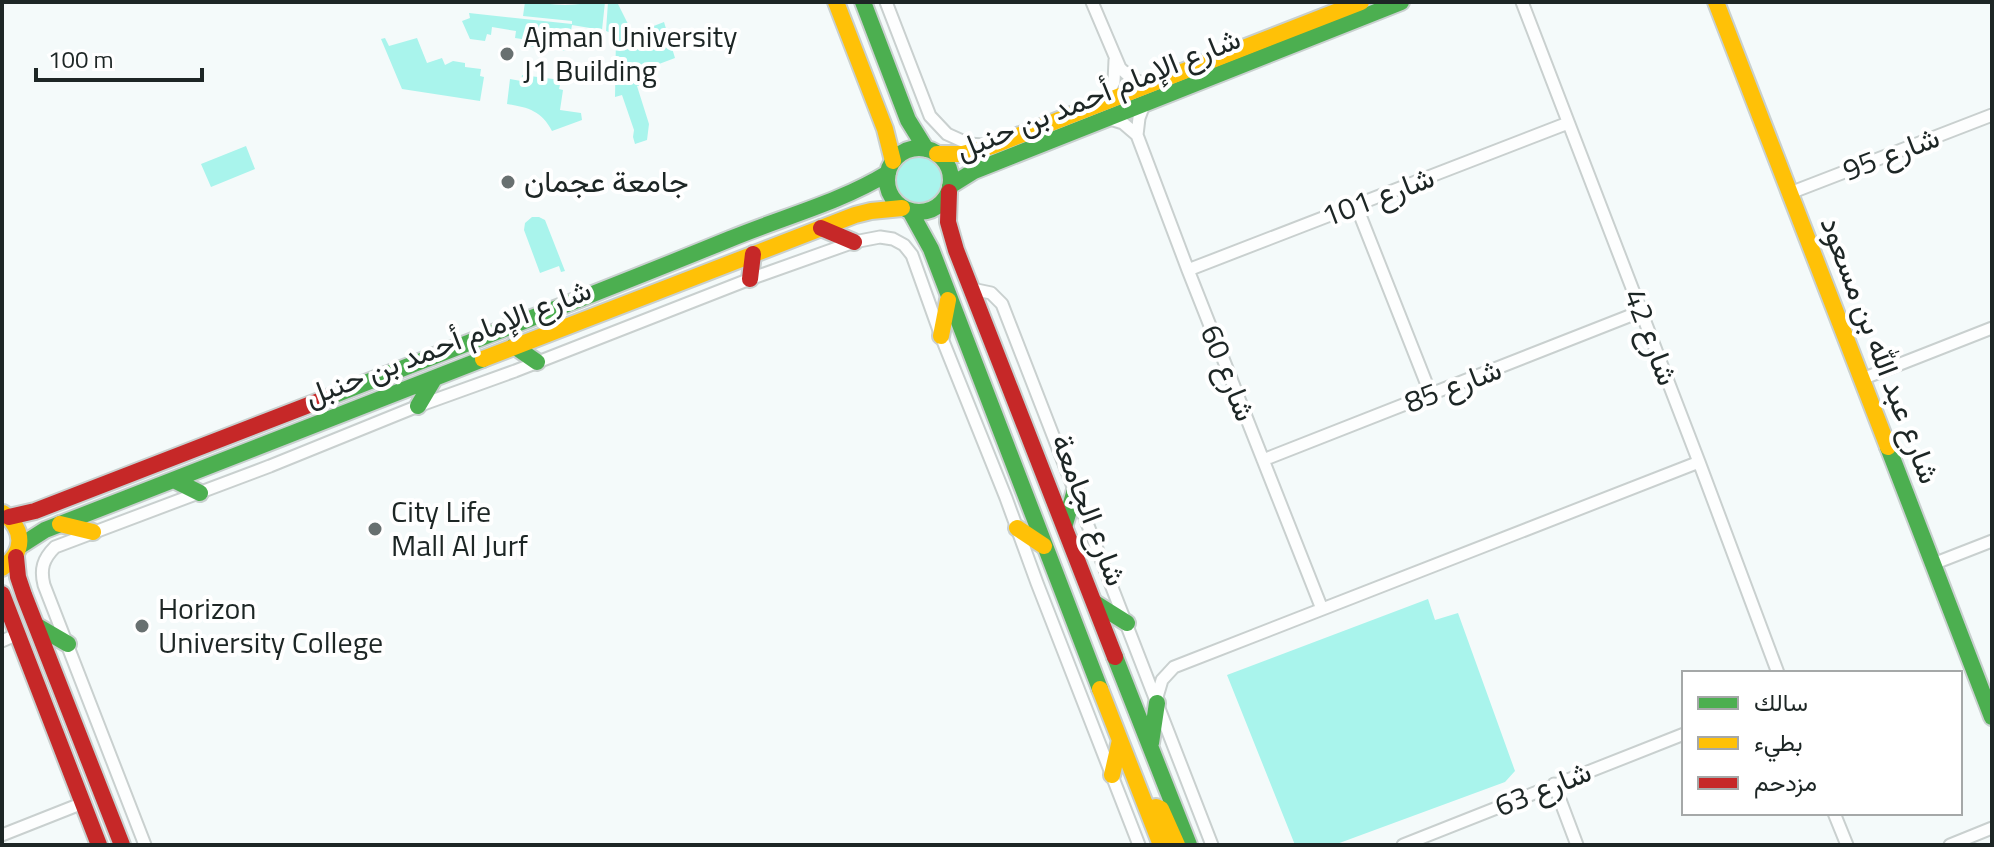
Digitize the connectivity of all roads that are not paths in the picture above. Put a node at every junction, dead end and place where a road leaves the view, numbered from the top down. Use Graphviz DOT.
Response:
graph roads {
  1 [pos="836,2"];
  2 [pos="863,2"];
  3 [pos="886,2"];
  4 [pos="1092,2"];
  5 [pos="1361,2"];
  6 [pos="1401,2"];
  7 [pos="1522,2"];
  8 [pos="1716,2"];
  9 [pos="1332,8"];
  10 [pos="1115,59"];
  11 [pos="1148,85"];
  12 [pos="1145,102"];
  13 [pos="1104,110"];
  14 [pos="1992,115"];
  15 [pos="1568,123"];
  16 [pos="1137,135"];
  17 [pos="992,146"];
  18 [pos="932,152"];
  19 [pos="890,167"];
  20 [pos="949,189"];
  21 [pos="1790,193"];
  22 [pos="1356,205"];
  23 [pos="906,210"];
  24 [pos="821,228"];
  25 [pos="854,242"];
  26 [pos="753,254"];
  27 [pos="1188,270"];
  28 [pos="750,279"];
  29 [pos="972,289"];
  30 [pos="948,294"];
  31 [pos="1642,311"];
  32 [pos="1992,328"];
  33 [pos="941,336"];
  34 [pos="514,346"];
  35 [pos="537,362"];
  36 [pos="434,379"];
  37 [pos="1862,379"];
  38 [pos="1431,395"];
  39 [pos="418,406"];
  40 [pos="1263,460"];
  41 [pos="1699,462"];
  42 [pos="174,480"];
  43 [pos="1075,490"];
  44 [pos="200,493"];
  45 [pos="6,515"];
  46 [pos="60,524"];
  47 [pos="1065,524"];
  48 [pos="1017,528"];
  49 [pos="93,532"];
  50 [pos="1992,541"];
  51 [pos="1044,546"];
  52 [pos="13,557"];
  53 [pos="1933,564"];
  54 [pos="2,594"];
  55 [pos="1095,603"];
  56 [pos="1322,609"];
  57 [pos="1127,623"];
  58 [pos="37,626"];
  59 [pos="10,638"];
  60 [pos="68,644"];
  61 [pos="1141,660"];
  62 [pos="1174,667"];
  63 [pos="1777,671"];
  64 [pos="1157,701"];
  65 [pos="1992,717"];
  66 [pos="1682,735"];
  67 [pos="1120,740"];
  68 [pos="1151,745"];
  69 [pos="1112,775"];
  70 [pos="1554,784"];
  71 [pos="83,803"];
  72 [pos="1147,809"];
  73 [pos="1835,815"];
  74 [pos="1992,828"];
  75 [pos="2,835"];
  76 [pos="99,845"];
  77 [pos="122,845"];
  78 [pos="145,845"];
  79 [pos="1139,845"];
  80 [pos="1161,845"];
  81 [pos="1177,845"];
  82 [pos="1189,845"];
  83 [pos="1212,845"];
  84 [pos="1403,845"];
  85 [pos="1577,845"];
  86 [pos="1847,845"];
  87 [pos="1950,845"];
  1 -- 19 [label="street"];
  2 -- 18 [label="street"];
  3 -- 17 [label="street"];
  4 -- 10 [label="street"];
  5 -- 9 [label="street, شارع الإمام أحمد بن حنبل"];
  6 -- 12 [label="street, شارع الإمام أحمد بن حنبل"];
  7 -- 15 [label="street, شارع 42"];
  8 -- 21 [label="street, شارع عبد الله بن مسعود"];
  9 -- 11 [label="street, شارع الإمام أحمد بن حنبل"];
  10 -- 11 [label="street"];
  10 -- 13 [label="street"];
  11 -- 13 [label="street, شارع الإمام أحمد بن حنبل"];
  12 -- 13 [label="street, شارع الإمام أحمد بن حنبل"];
  12 -- 16 [label="street"];
  13 -- 16 [label="street"];
  13 -- 17 [label="street, شارع الإمام أحمد بن حنبل"];
  13 -- 20 [label="street, شارع الإمام أحمد بن حنبل"];
  14 -- 21 [label="street, شارع 95"];
  15 -- 22 [label="street, شارع 101"];
  15 -- 31 [label="street, شارع 42"];
  16 -- 27 [label="street, شارع 60"];
  17 -- 18 [label="street, شارع الإمام أحمد بن حنبل"];
  18 -- 19 [label="street"];
  18 -- 20 [label="street"];
  19 -- 23 [label="street"];
  19 -- 45 [label="street, شارع الإمام أحمد بن حنبل"];
  20 -- 23 [label="street"];
  20 -- 29 [label="street, شارع الجامعة"];
  21 -- 37 [label="street, شارع عبد الله بن مسعود"];
  22 -- 27 [label="street, شارع 101"];
  22 -- 38 [label="street"];
  23 -- 24 [label="street, شارع الإمام أحمد بن حنبل"];
  23 -- 30 [label="street, شارع الجامعة"];
  24 -- 25 [label="street"];
  24 -- 26 [label="street, شارع الإمام أحمد بن حنبل"];
  25 -- 28 [label="street"];
  25 -- 33 [label="street"];
  26 -- 28 [label="street"];
  26 -- 34 [label="street, شارع الإمام أحمد بن حنبل"];
  27 -- 40 [label="street, شارع 60"];
  28 -- 35 [label="street"];
  29 -- 43 [label="street"];
  29 -- 47 [label="street, شارع الجامعة"];
  30 -- 33 [label="street"];
  30 -- 51 [label="street, شارع الجامعة"];
  31 -- 38 [label="street, شارع 85"];
  31 -- 41 [label="street, شارع 42"];
  32 -- 37 [label="street"];
  33 -- 48 [label="street"];
  34 -- 35 [label="street"];
  34 -- 36 [label="street, شارع الإمام أحمد بن حنبل"];
  35 -- 39 [label="street"];
  36 -- 39 [label="street"];
  36 -- 42 [label="street, شارع الإمام أحمد بن حنبل"];
  37 -- 53 [label="street, شارع عبد الله بن مسعود"];
  38 -- 40 [label="street, شارع 85"];
  39 -- 44 [label="street"];
  40 -- 56 [label="street, شارع 60"];
  41 -- 56 [label="street"];
  41 -- 63 [label="street, شارع 42"];
  42 -- 44 [label="street"];
  42 -- 46 [label="street, شارع الإمام أحمد بن حنبل"];
  43 -- 47 [label="street"];
  43 -- 57 [label="street"];
  44 -- 49 [label="street"];
  45 -- 52 [label="street"];
  46 -- 49 [label="street"];
  46 -- 52 [label="street, شارع الإمام أحمد بن حنبل"];
  47 -- 55 [label="street, شارع الجامعة"];
  48 -- 51 [label="street"];
  48 -- 69 [label="street"];
  49 -- 60 [label="street"];
  50 -- 53 [label="street"];
  51 -- 67 [label="street, شارع الجامعة"];
  52 -- 58 [label="street"];
  53 -- 65 [label="street, شارع عبد الله بن مسعود"];
  54 -- 59 [label="street"];
  55 -- 57 [label="street"];
  55 -- 68 [label="street, شارع الجامعة"];
  56 -- 62 [label="street"];
  57 -- 61 [label="street"];
  58 -- 60 [label="street"];
  58 -- 77 [label="street"];
  59 -- 71 [label="street"];
  60 -- 78 [label="street"];
  61 -- 62 [label="street"];
  61 -- 64 [label="street"];
  62 -- 64 [label="street"];
  64 -- 68 [label="street"];
  64 -- 83 [label="street"];
  66 -- 70 [label="street, شارع 63"];
  67 -- 69 [label="street"];
  67 -- 72 [label="street, شارع الجامعة"];
  68 -- 82 [label="street, شارع الجامعة"];
  69 -- 79 [label="street"];
  70 -- 84 [label="street, شارع 63"];
  70 -- 85 [label="street"];
  71 -- 75 [label="street"];
  71 -- 76 [label="street"];
  72 -- 80 [label="street, شارع الجامعة"];
  72 -- 81 [label="street"];
  73 -- 86 [label="street"];
  74 -- 87 [label="street"];
}
